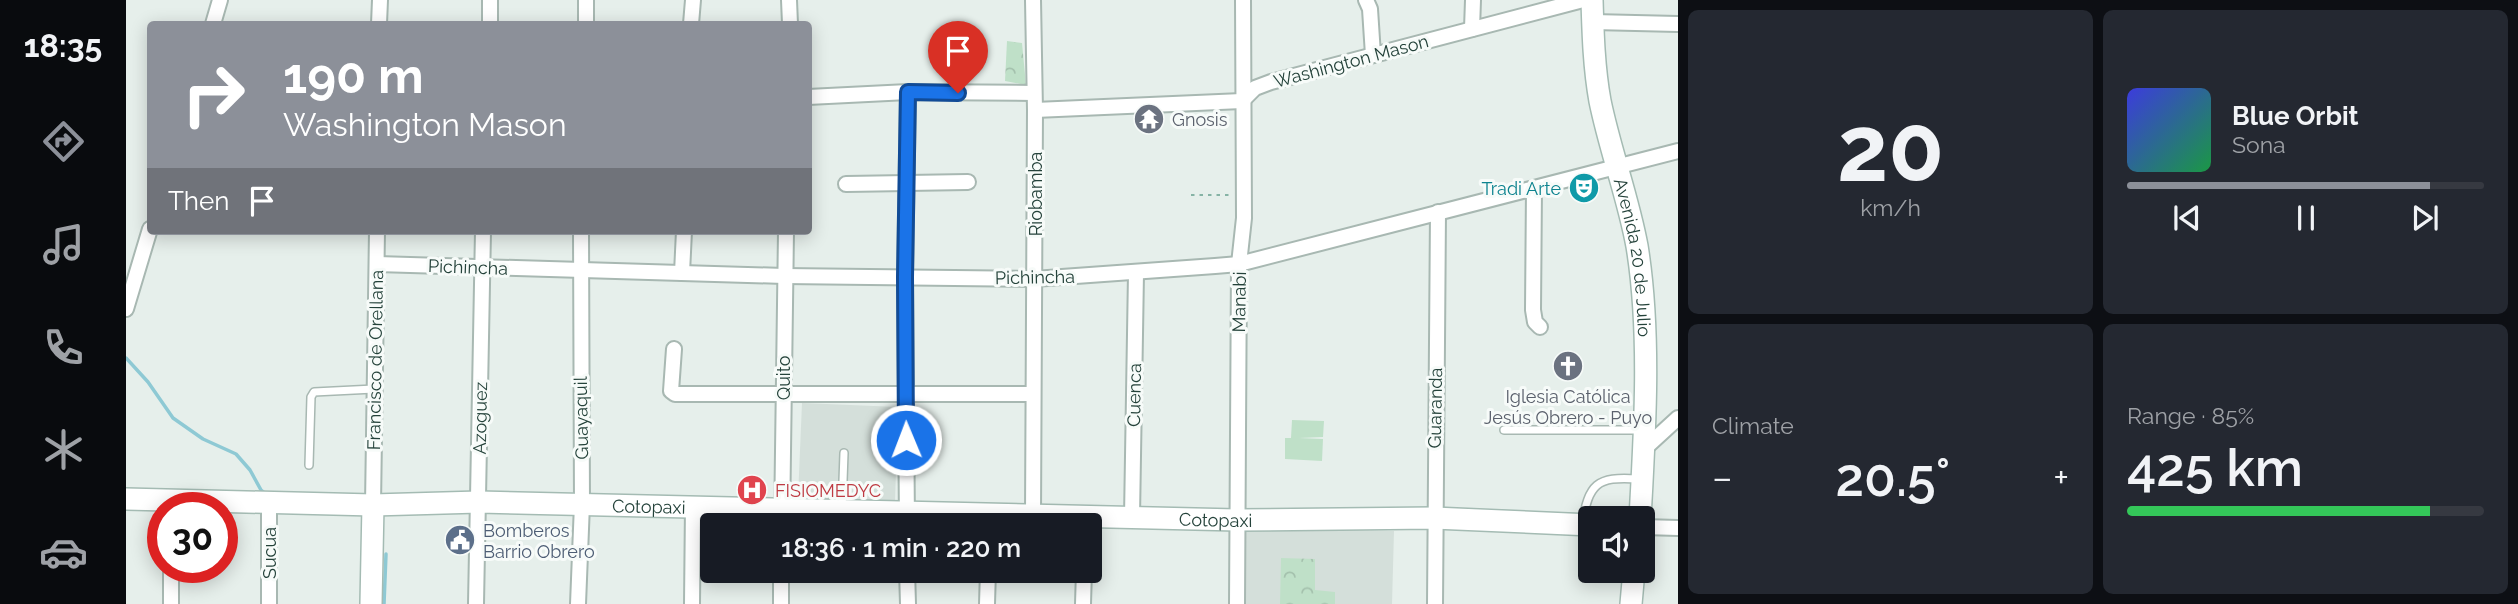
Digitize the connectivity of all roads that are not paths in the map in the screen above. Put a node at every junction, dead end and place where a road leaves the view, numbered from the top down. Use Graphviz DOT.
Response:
graph roads {
  1 [pos="220,0"];
  2 [pos="380,0"];
  3 [pos="491,0"];
  4 [pos="586,0"];
  5 [pos="693,0"];
  6 [pos="789,0"];
  7 [pos="1033,0"];
  8 [pos="1243,0"];
  9 [pos="1366,0"];
  10 [pos="1473,0"];
  11 [pos="1583,0"];
  12 [pos="1592,0"];
  13 [pos="214,21"];
  14 [pos="379,21"];
  15 [pos="490,21"];
  16 [pos="586,21"];
  17 [pos="691,21"];
  18 [pos="790,21"];
  19 [pos="1593,22"];
  20 [pos="1678,24"];
  21 [pos="1472,29"];
  22 [pos="1373,55"];
  23 [pos="908,92"];
  24 [pos="1034,93"];
  25 [pos="812,97"];
  26 [pos="1242,101"];
  27 [pos="1035,110"];
  28 [pos="1678,151"];
  29 [pos="1616,168"];
  30 [pos="968,182"];
  31 [pos="907,183"];
  32 [pos="846,184"];
  33 [pos="1534,188"];
  34 [pos="1438,212"];
  35 [pos="148,235"];
  36 [pos="377,235"];
  37 [pos="483,235"];
  38 [pos="581,235"];
  39 [pos="684,235"];
  40 [pos="786,235"];
  41 [pos="377,264"];
  42 [pos="1239,264"];
  43 [pos="482,268"];
  44 [pos="580,270"];
  45 [pos="682,273"];
  46 [pos="1136,273"];
  47 [pos="783,276"];
  48 [pos="905,277"];
  49 [pos="1034,279"];
  50 [pos="126,309"];
  51 [pos="1540,327"];
  52 [pos="674,349"];
  53 [pos="375,389"];
  54 [pos="906,393"];
  55 [pos="1033,394"];
  56 [pos="783,396"];
  57 [pos="1678,418"];
  58 [pos="1504,430"];
  59 [pos="1643,440"];
  60 [pos="844,453"];
  61 [pos="309,465"];
  62 [pos="1642,479"];
  63 [pos="373,498"];
  64 [pos="126,499"];
  65 [pos="147,501"];
  66 [pos="238,502"];
  67 [pos="269,502"];
  68 [pos="479,502"];
  69 [pos="582,504"];
  70 [pos="693,506"];
  71 [pos="1586,506"];
  72 [pos="1641,506"];
  73 [pos="842,510"];
  74 [pos="750,513"];
  75 [pos="782,513"];
  76 [pos="816,513"];
  77 [pos="866,513"];
  78 [pos="907,513"];
  79 [pos="1032,513"];
  80 [pos="1132,517"];
  81 [pos="1102,519"];
  82 [pos="1434,519"];
  83 [pos="1237,520"];
  84 [pos="1578,525"];
  85 [pos="1655,527"];
  86 [pos="1678,528"];
  87 [pos="171,583"];
  88 [pos="781,583"];
  89 [pos="907,583"];
  90 [pos="988,583"];
  91 [pos="1084,583"];
  92 [pos="1633,583"];
  93 [pos="171,604"];
  94 [pos="268,604"];
  95 [pos="371,604"];
  96 [pos="476,604"];
  97 [pos="578,604"];
  98 [pos="692,604"];
  99 [pos="781,604"];
  100 [pos="908,604"];
  101 [pos="987,604"];
  102 [pos="1083,604"];
  103 [pos="1237,604"];
  104 [pos="1434,604"];
  105 [pos="1631,604"];
  1 -- 13 [label="street"];
  2 -- 14 [label="street"];
  3 -- 15 [label="street"];
  4 -- 16 [label="street"];
  5 -- 17 [label="street"];
  6 -- 18 [label="street"];
  7 -- 24 [label="street, Riobamba"];
  8 -- 26 [label="street, Manabi"];
  9 -- 22 [label="street"];
  10 -- 21 [label="street"];
  11 -- 21 [label="street, Washington Mason"];
  12 -- 19 [label="street, Avenida 20 de Julio"];
  19 -- 20 [label="street"];
  19 -- 29 [label="street, Avenida 20 de Julio"];
  21 -- 22 [label="street, Washington Mason"];
  22 -- 26 [label="street, Washington Mason"];
  23 -- 24 [label="street"];
  23 -- 25 [label="street"];
  23 -- 31 [label="street"];
  24 -- 27 [label="street, Riobamba"];
  26 -- 27 [label="street"];
  26 -- 42 [label="street, Manabi"];
  27 -- 49 [label="street, Riobamba"];
  28 -- 29 [label="street, Pichincha"];
  29 -- 33 [label="street, Pichincha"];
  29 -- 59 [label="street, Avenida 20 de Julio"];
  30 -- 31 [label="street"];
  31 -- 32 [label="street"];
  31 -- 48 [label="street"];
  33 -- 34 [label="street, Pichincha"];
  33 -- 51 [label="street"];
  34 -- 42 [label="street, Pichincha"];
  34 -- 82 [label="street, Guaranda"];
  35 -- 50 [label="street"];
  36 -- 41 [label="street, Francisco de Orellana"];
  37 -- 43 [label="street, Azoguez"];
  38 -- 44 [label="street, Guayaquil"];
  39 -- 45 [label="street"];
  40 -- 47 [label="street, Quito"];
  41 -- 43 [label="street, Pichincha"];
  41 -- 53 [label="street, Francisco de Orellana"];
  42 -- 46 [label="street, Pichincha"];
  42 -- 83 [label="street, Manabi"];
  43 -- 44 [label="street, Pichincha"];
  43 -- 68 [label="street, Azoguez"];
  44 -- 45 [label="street, Pichincha"];
  44 -- 69 [label="street, Guayaquil"];
  45 -- 47 [label="street, Pichincha"];
  46 -- 49 [label="street, Pichincha"];
  46 -- 80 [label="street, Cuenca"];
  47 -- 48 [label="street, Pichincha"];
  47 -- 56 [label="street, Quito"];
  48 -- 49 [label="street, Pichincha"];
  48 -- 54 [label="street"];
  49 -- 55 [label="street, Riobamba"];
  52 -- 56 [label="street"];
  53 -- 61 [label="lane"];
  53 -- 63 [label="street, Francisco de Orellana"];
  54 -- 55 [label="street"];
  54 -- 56 [label="street"];
  54 -- 78 [label="street"];
  55 -- 79 [label="street, Riobamba"];
  56 -- 75 [label="street, Quito"];
  57 -- 59 [label="street"];
  58 -- 59 [label="lane"];
  59 -- 62 [label="street, Avenida 20 de Julio"];
  60 -- 73 [label="lane"];
  62 -- 71 [label="lane"];
  62 -- 72 [label="street, Avenida 20 de Julio"];
  63 -- 67 [label="street, Cotopaxi"];
  63 -- 68 [label="street, Cotopaxi"];
  63 -- 95 [label="street"];
  64 -- 65 [label="street, Cotopaxi"];
  66 -- 67 [label="street, Cotopaxi"];
  67 -- 94 [label="street, Sucua"];
  68 -- 69 [label="street, Cotopaxi"];
  68 -- 96 [label="street, Azoguez"];
  69 -- 70 [label="street, Cotopaxi"];
  69 -- 97 [label="street, Guayaquil"];
  70 -- 74 [label="street, Cotopaxi"];
  70 -- 98 [label="street"];
  73 -- 76 [label="street, Cotopaxi"];
  73 -- 77 [label="street, Cotopaxi"];
  80 -- 81 [label="street, Cotopaxi"];
  80 -- 83 [label="street, Cotopaxi"];
  82 -- 83 [label="street, Cotopaxi"];
  82 -- 84 [label="street, Cotopaxi"];
  82 -- 104 [label="street, Guaranda"];
  83 -- 103 [label="street, Manabi"];
  85 -- 86 [label="street"];
  87 -- 93 [label="street"];
  88 -- 99 [label="street"];
  89 -- 100 [label="street"];
  90 -- 101 [label="street"];
  91 -- 102 [label="street"];
  92 -- 105 [label="street"];
}
